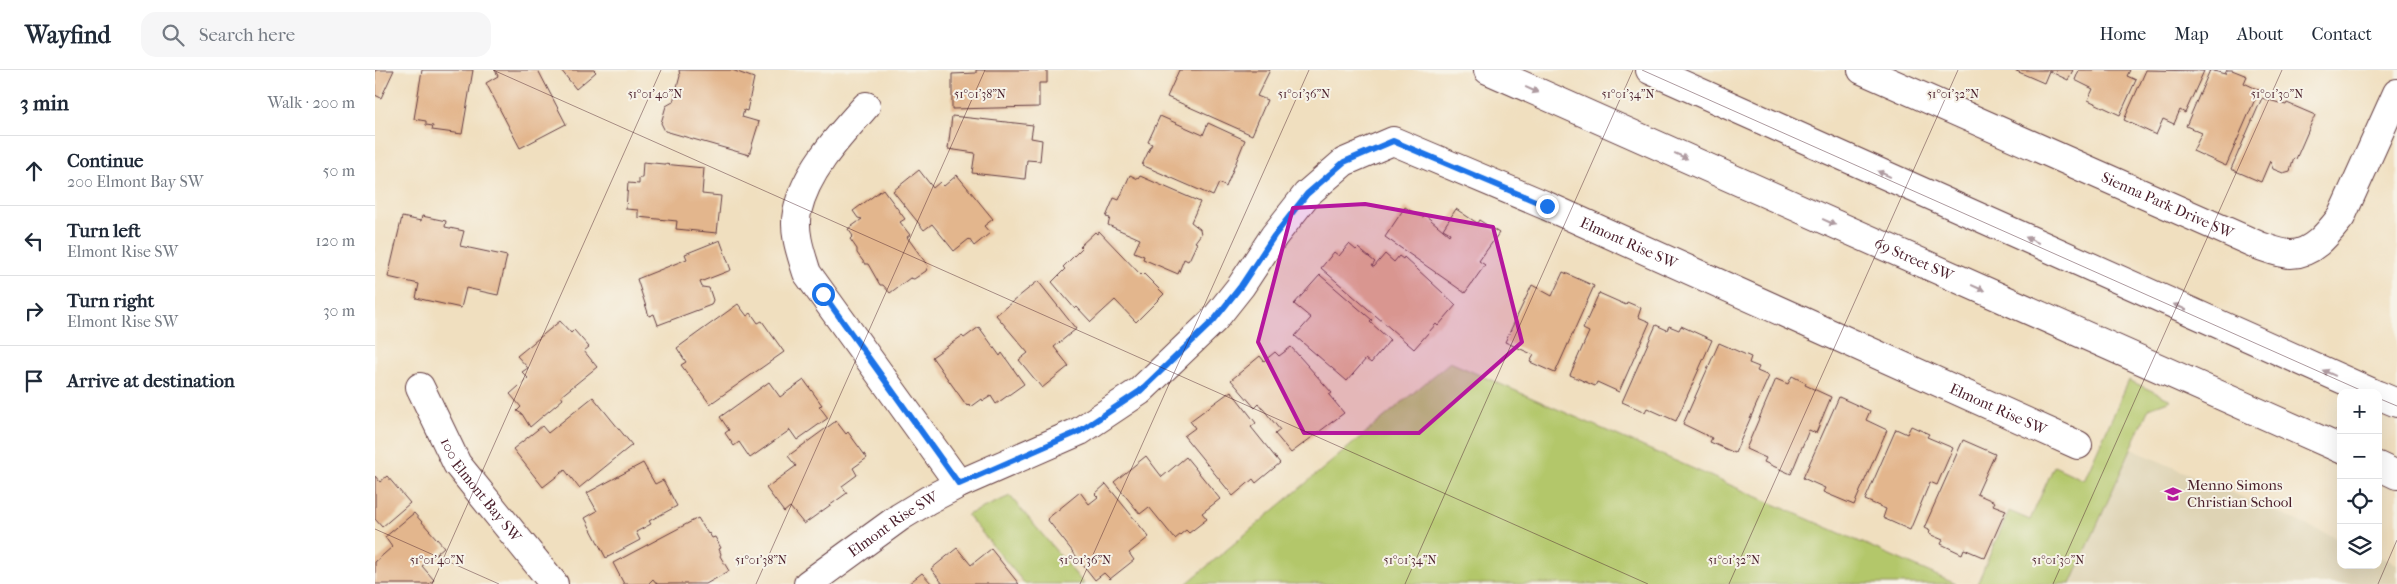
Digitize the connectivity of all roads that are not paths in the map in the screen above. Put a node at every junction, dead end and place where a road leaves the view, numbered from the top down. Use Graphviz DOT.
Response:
graph roads {
  1 [pos="1488,70"];
  2 [pos="1650,70"];
  3 [pos="1862,70"];
  4 [pos="2397,93"];
  5 [pos="866,106"];
  6 [pos="420,386"];
  7 [pos="2364,389"];
  8 [pos="2382,397"];
  9 [pos="2397,403"];
  10 [pos="2078,445"];
  11 [pos="2337,448"];
  12 [pos="2382,468"];
  13 [pos="2397,475"];
  14 [pos="959,484"];
  15 [pos="554,584"];
  16 [pos="808,584"];
  1 -- 11 [label="street, 69 Street SW, one-way"];
  7 -- 2 [label="street, one-way"];
  3 -- 4 [label="street, Sienna Park Drive SW"];
  5 -- 14 [label="street"];
  6 -- 15 [label="street, 100 Elmont Bay SW"];
  8 -- 9 [label="street"];
  10 -- 14 [label="street, Elmont Rise SW"];
  12 -- 13 [label="street"];
  14 -- 16 [label="street, Elmont Rise SW"];
}
